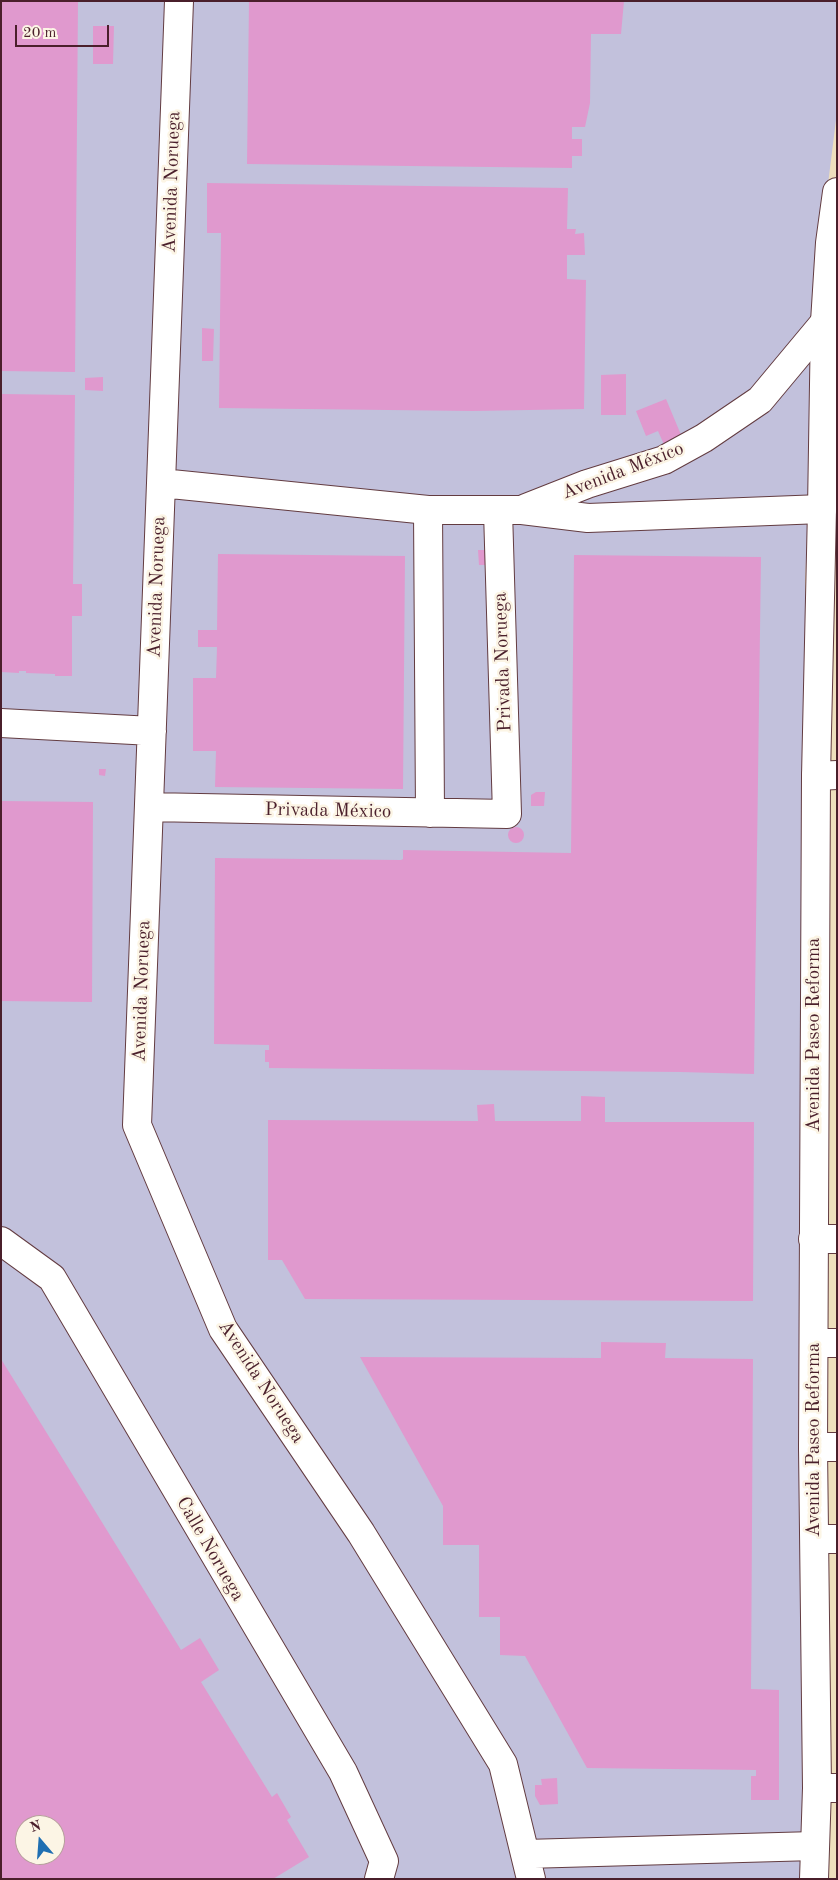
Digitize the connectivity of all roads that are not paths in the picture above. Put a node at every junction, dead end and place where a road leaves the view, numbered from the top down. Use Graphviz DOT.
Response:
graph roads {
  1 [pos="179,1"];
  2 [pos="837,192"];
  3 [pos="833,243"];
  4 [pos="825,322"];
  5 [pos="161,483"];
  6 [pos="822,509"];
  7 [pos="428,510"];
  8 [pos="510,510"];
  9 [pos="828,580"];
  10 [pos="1,723"];
  11 [pos="152,731"];
  12 [pos="826,775"];
  13 [pos="149,807"];
  14 [pos="430,813"];
  15 [pos="507,814"];
  16 [pos="825,1239"];
  17 [pos="1,1241"];
  18 [pos="825,1343"];
  19 [pos="825,1447"];
  20 [pos="826,1539"];
  21 [pos="827,1788"];
  22 [pos="815,1846"];
  23 [pos="528,1866"];
  24 [pos="379,1879"];
  25 [pos="814,1879"];
  1 -- 5 [label="main road, Avenida Noruega"];
  2 -- 3 [label="main road, Avenida Paseo Reforma"];
  3 -- 4 [label="main road, Avenida Paseo Reforma"];
  4 -- 6 [label="main road, Avenida Paseo Reforma"];
  4 -- 8 [label="main road, Avenida México"];
  5 -- 7 [label="main road, Avenida México"];
  5 -- 11 [label="main road, Avenida Noruega"];
  6 -- 8 [label="main road, Avenida México"];
  6 -- 9 [label="main road, Avenida Paseo Reforma"];
  7 -- 8 [label="main road, Avenida México"];
  7 -- 14 [label="main road"];
  8 -- 15 [label="main road, Privada Noruega"];
  9 -- 12 [label="main road, Avenida Paseo Reforma"];
  10 -- 11 [label="main road"];
  11 -- 13 [label="main road, Avenida Noruega"];
  12 -- 16 [label="main road, Avenida Paseo Reforma"];
  13 -- 14 [label="main road, Privada México"];
  13 -- 23 [label="main road, Avenida Noruega"];
  14 -- 15 [label="main road, Privada México"];
  16 -- 18 [label="main road, Avenida Paseo Reforma"];
  17 -- 24 [label="main road, Calle Noruega"];
  18 -- 19 [label="main road, Avenida Paseo Reforma"];
  19 -- 20 [label="main road, Avenida Paseo Reforma"];
  20 -- 21 [label="main road, Avenida Paseo Reforma"];
  21 -- 22 [label="main road, Avenida Paseo Reforma"];
  22 -- 23 [label="main road"];
  22 -- 25 [label="main road, Avenida Paseo Reforma"];
}
